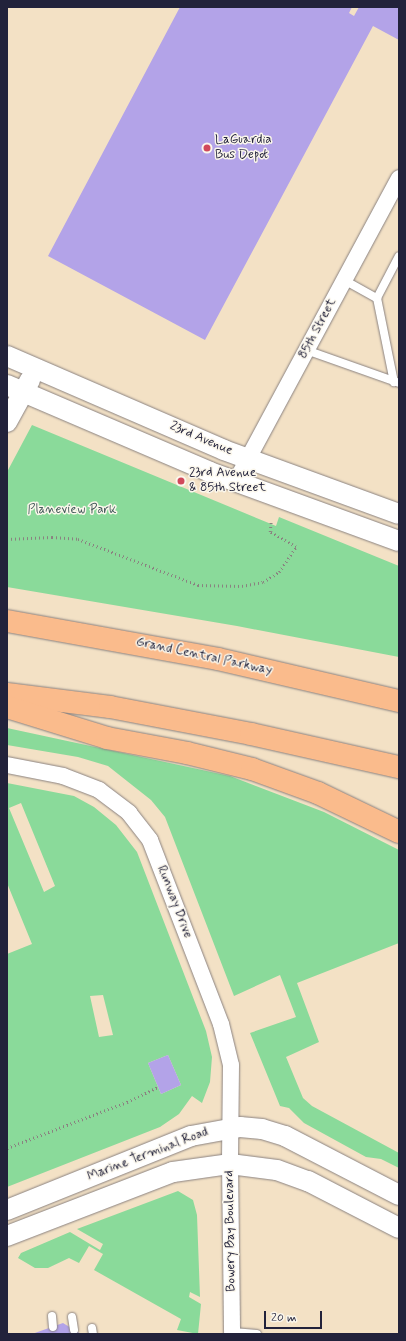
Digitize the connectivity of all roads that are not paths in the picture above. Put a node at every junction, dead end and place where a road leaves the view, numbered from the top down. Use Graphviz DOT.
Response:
graph roads {
  1 [pos="399,178"];
  2 [pos="399,256"];
  3 [pos="344,280"];
  4 [pos="377,298"];
  5 [pos="306,350"];
  6 [pos="7,356"];
  7 [pos="36,368"];
  8 [pos="397,382"];
  9 [pos="15,389"];
  10 [pos="7,422"];
  11 [pos="249,459"];
  12 [pos="236,481"];
  13 [pos="399,514"];
  14 [pos="399,541"];
  15 [pos="7,621"];
  16 [pos="7,694"];
  17 [pos="399,701"];
  18 [pos="7,707"];
  19 [pos="7,765"];
  20 [pos="399,767"];
  21 [pos="399,832"];
  22 [pos="231,1128"];
  23 [pos="230,1164"];
  24 [pos="399,1195"];
  25 [pos="7,1210"];
  26 [pos="399,1228"];
  27 [pos="7,1236"];
  28 [pos="52,1316"];
  29 [pos="72,1317"];
  30 [pos="53,1327"];
  31 [pos="74,1330"];
  32 [pos="233,1333"];
  33 [pos="256,1333"];
  1 -- 3 [label="street, 85th Street"];
  2 -- 4 [label="lane"];
  3 -- 4 [label="lane"];
  3 -- 5 [label="street, 85th Street"];
  4 -- 8 [label="lane"];
  5 -- 8 [label="lane"];
  5 -- 11 [label="street, 85th Street"];
  6 -- 7 [label="street, 23rd Avenue"];
  7 -- 9 [label="street"];
  7 -- 11 [label="street, 23rd Avenue"];
  9 -- 10 [label="street"];
  9 -- 12 [label="street, 23rd Avenue"];
  11 -- 12 [label="street, 85th Street"];
  11 -- 13 [label="street, 23rd Avenue"];
  12 -- 14 [label="street, 23rd Avenue"];
  15 -- 17 [label="highway, Grand Central Parkway"];
  16 -- 20 [label="highway"];
  18 -- 21 [label="highway"];
  19 -- 22 [label="street, Runway Drive"];
  22 -- 23 [label="street, Bowery Bay Boulevard"];
  22 -- 24 [label="street, Marine Terminal Road"];
  22 -- 25 [label="street, Marine Terminal Road"];
  23 -- 26 [label="street, Marine Terminal Road"];
  23 -- 27 [label="street, Marine Terminal Road"];
  23 -- 32 [label="street, Bowery Bay Boulevard"];
  28 -- 30 [label="lane"];
  29 -- 31 [label="lane"];
  32 -- 33 [label="lane"];
}
